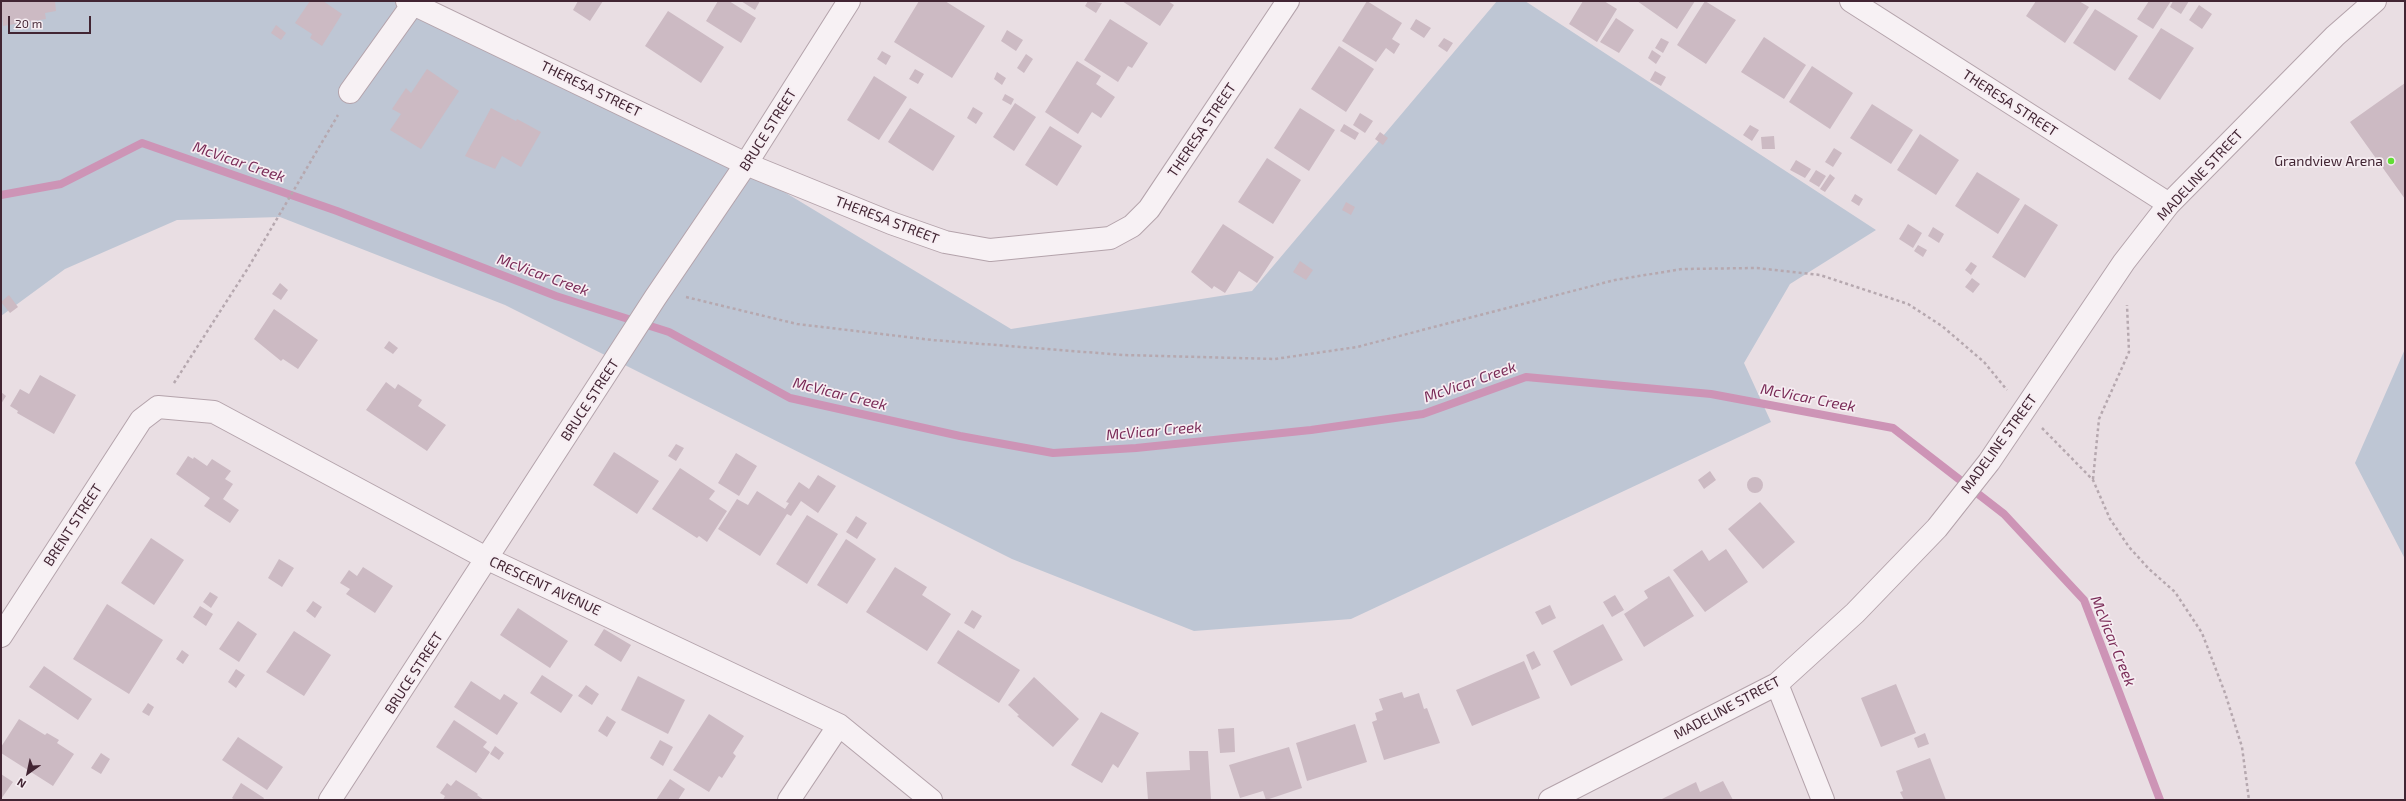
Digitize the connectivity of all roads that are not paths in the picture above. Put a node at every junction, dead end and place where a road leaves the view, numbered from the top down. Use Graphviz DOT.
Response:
graph roads {
  1 [pos="849,1"];
  2 [pos="1288,1"];
  3 [pos="1851,1"];
  4 [pos="2375,1"];
  5 [pos="412,2"];
  6 [pos="350,92"];
  7 [pos="746,164"];
  8 [pos="2169,204"];
  9 [pos="153,412"];
  10 [pos="488,559"];
  11 [pos="1,636"];
  12 [pos="1777,684"];
  13 [pos="839,724"];
  14 [pos="330,800"];
  15 [pos="789,800"];
  16 [pos="931,800"];
  17 [pos="1550,800"];
  18 [pos="1823,800"];
  1 -- 7 [label="street, BRUCE STREET"];
  2 -- 7 [label="street, THERESA STREET"];
  3 -- 8 [label="street, THERESA STREET"];
  4 -- 8 [label="street, MADELINE STREET"];
  5 -- 6 [label="street"];
  5 -- 7 [label="street, THERESA STREET"];
  7 -- 10 [label="street, BRUCE STREET"];
  8 -- 12 [label="street, MADELINE STREET"];
  9 -- 10 [label="street, CRESCENT AVENUE"];
  9 -- 11 [label="street, BRENT STREET"];
  10 -- 13 [label="street, CRESCENT AVENUE"];
  10 -- 14 [label="street, BRUCE STREET"];
  12 -- 17 [label="street, MADELINE STREET"];
  12 -- 18 [label="street"];
  13 -- 15 [label="street"];
  13 -- 16 [label="street, CRESCENT AVENUE"];
}
